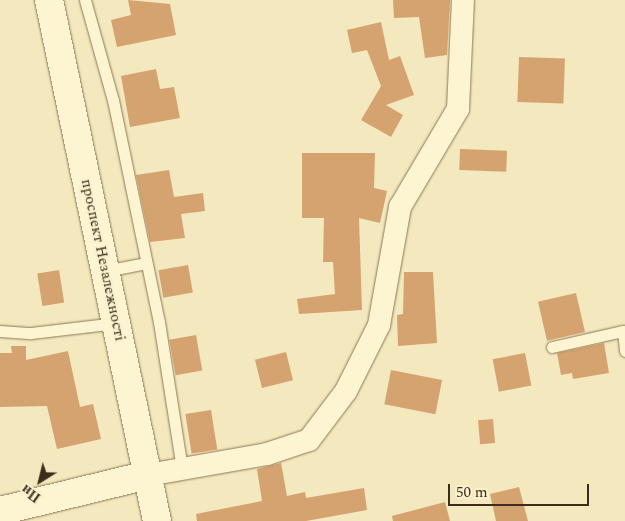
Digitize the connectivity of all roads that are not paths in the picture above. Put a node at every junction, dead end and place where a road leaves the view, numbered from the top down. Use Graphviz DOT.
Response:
graph roads {
  1 [pos="49,0"];
  2 [pos="85,0"];
  3 [pos="463,0"];
  4 [pos="146,263"];
  5 [pos="105,271"];
  6 [pos="116,323"];
  7 [pos="0,331"];
  8 [pos="552,347"];
  9 [pos="625,351"];
  10 [pos="182,469"];
  11 [pos="148,475"];
  12 [pos="0,511"];
  13 [pos="157,521"];
  1 -- 5 [label="main road, проспект Незалежності"];
  2 -- 4 [label="lane"];
  3 -- 10 [label="street"];
  4 -- 5 [label="lane"];
  4 -- 10 [label="lane"];
  5 -- 6 [label="main road, проспект Незалежності"];
  6 -- 7 [label="lane"];
  6 -- 11 [label="main road, проспект Незалежності"];
  8 -- 9 [label="lane"];
  10 -- 11 [label="street"];
  11 -- 12 [label="main road"];
  11 -- 13 [label="main road, проспект Незалежності"];
}
